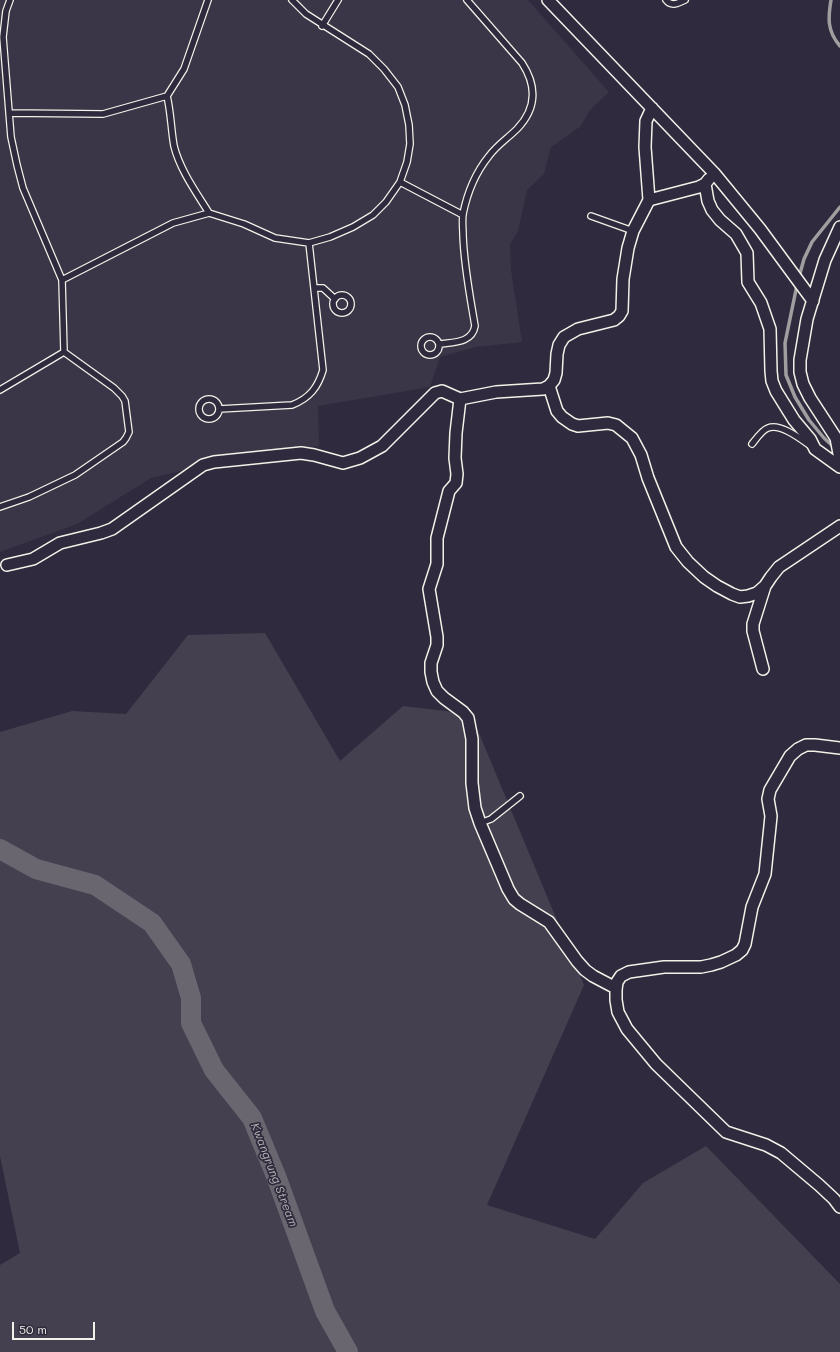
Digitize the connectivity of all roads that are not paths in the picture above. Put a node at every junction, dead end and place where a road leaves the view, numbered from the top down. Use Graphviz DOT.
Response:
graph roads {
  1 [pos="10,0"];
  2 [pos="208,0"];
  3 [pos="292,0"];
  4 [pos="338,0"];
  5 [pos="467,0"];
  6 [pos="548,0"];
  7 [pos="666,0"];
  8 [pos="685,0"];
  9 [pos="322,26"];
  10 [pos="1,37"];
  11 [pos="167,96"];
  12 [pos="652,108"];
  13 [pos="9,113"];
  14 [pos="714,173"];
  15 [pos="400,182"];
  16 [pos="705,184"];
  17 [pos="649,200"];
  18 [pos="209,212"];
  19 [pos="463,215"];
  20 [pos="591,216"];
  21 [pos="840,227"];
  22 [pos="633,231"];
  23 [pos="309,243"];
  24 [pos="62,280"];
  25 [pos="314,288"];
  26 [pos="335,299"];
  27 [pos="811,299"];
  28 [pos="440,344"];
  29 [pos="64,352"];
  30 [pos="549,386"];
  31 [pos="0,390"];
  32 [pos="460,399"];
  33 [pos="219,409"];
  34 [pos="752,444"];
  35 [pos="815,449"];
  36 [pos="840,459"];
  37 [pos="840,467"];
  38 [pos="0,507"];
  39 [pos="840,526"];
  40 [pos="7,565"];
  41 [pos="765,586"];
  42 [pos="763,669"];
  43 [pos="840,748"];
  44 [pos="520,796"];
  45 [pos="480,823"];
  46 [pos="612,986"];
  47 [pos="840,1207"];
  1 -- 10 [label="lane"];
  2 -- 11 [label="lane"];
  3 -- 9 [label="lane"];
  4 -- 9 [label="lane"];
  5 -- 19 [label="lane"];
  6 -- 12 [label="street"];
  7 -- 8 [label="lane"];
  9 -- 15 [label="lane"];
  10 -- 13 [label="lane"];
  11 -- 13 [label="lane"];
  11 -- 18 [label="lane"];
  12 -- 14 [label="street"];
  12 -- 17 [label="street"];
  13 -- 24 [label="lane"];
  14 -- 16 [label="street"];
  14 -- 27 [label="street"];
  15 -- 19 [label="lane"];
  15 -- 23 [label="lane"];
  16 -- 17 [label="street"];
  16 -- 35 [label="street"];
  17 -- 22 [label="street"];
  18 -- 23 [label="lane"];
  18 -- 24 [label="lane"];
  19 -- 28 [label="lane"];
  20 -- 22 [label="lane"];
  21 -- 27 [label="street"];
  22 -- 30 [label="street"];
  23 -- 25 [label="lane"];
  24 -- 29 [label="lane"];
  25 -- 26 [label="lane"];
  25 -- 33 [label="lane"];
  27 -- 36 [label="street"];
  29 -- 31 [label="lane"];
  29 -- 38 [label="lane"];
  30 -- 32 [label="street"];
  30 -- 41 [label="street"];
  32 -- 40 [label="street"];
  32 -- 45 [label="street"];
  34 -- 35 [label="lane"];
  35 -- 37 [label="street"];
  39 -- 41 [label="street"];
  41 -- 42 [label="street"];
  43 -- 47 [label="street"];
  44 -- 45 [label="lane"];
  45 -- 46 [label="street"];
}
